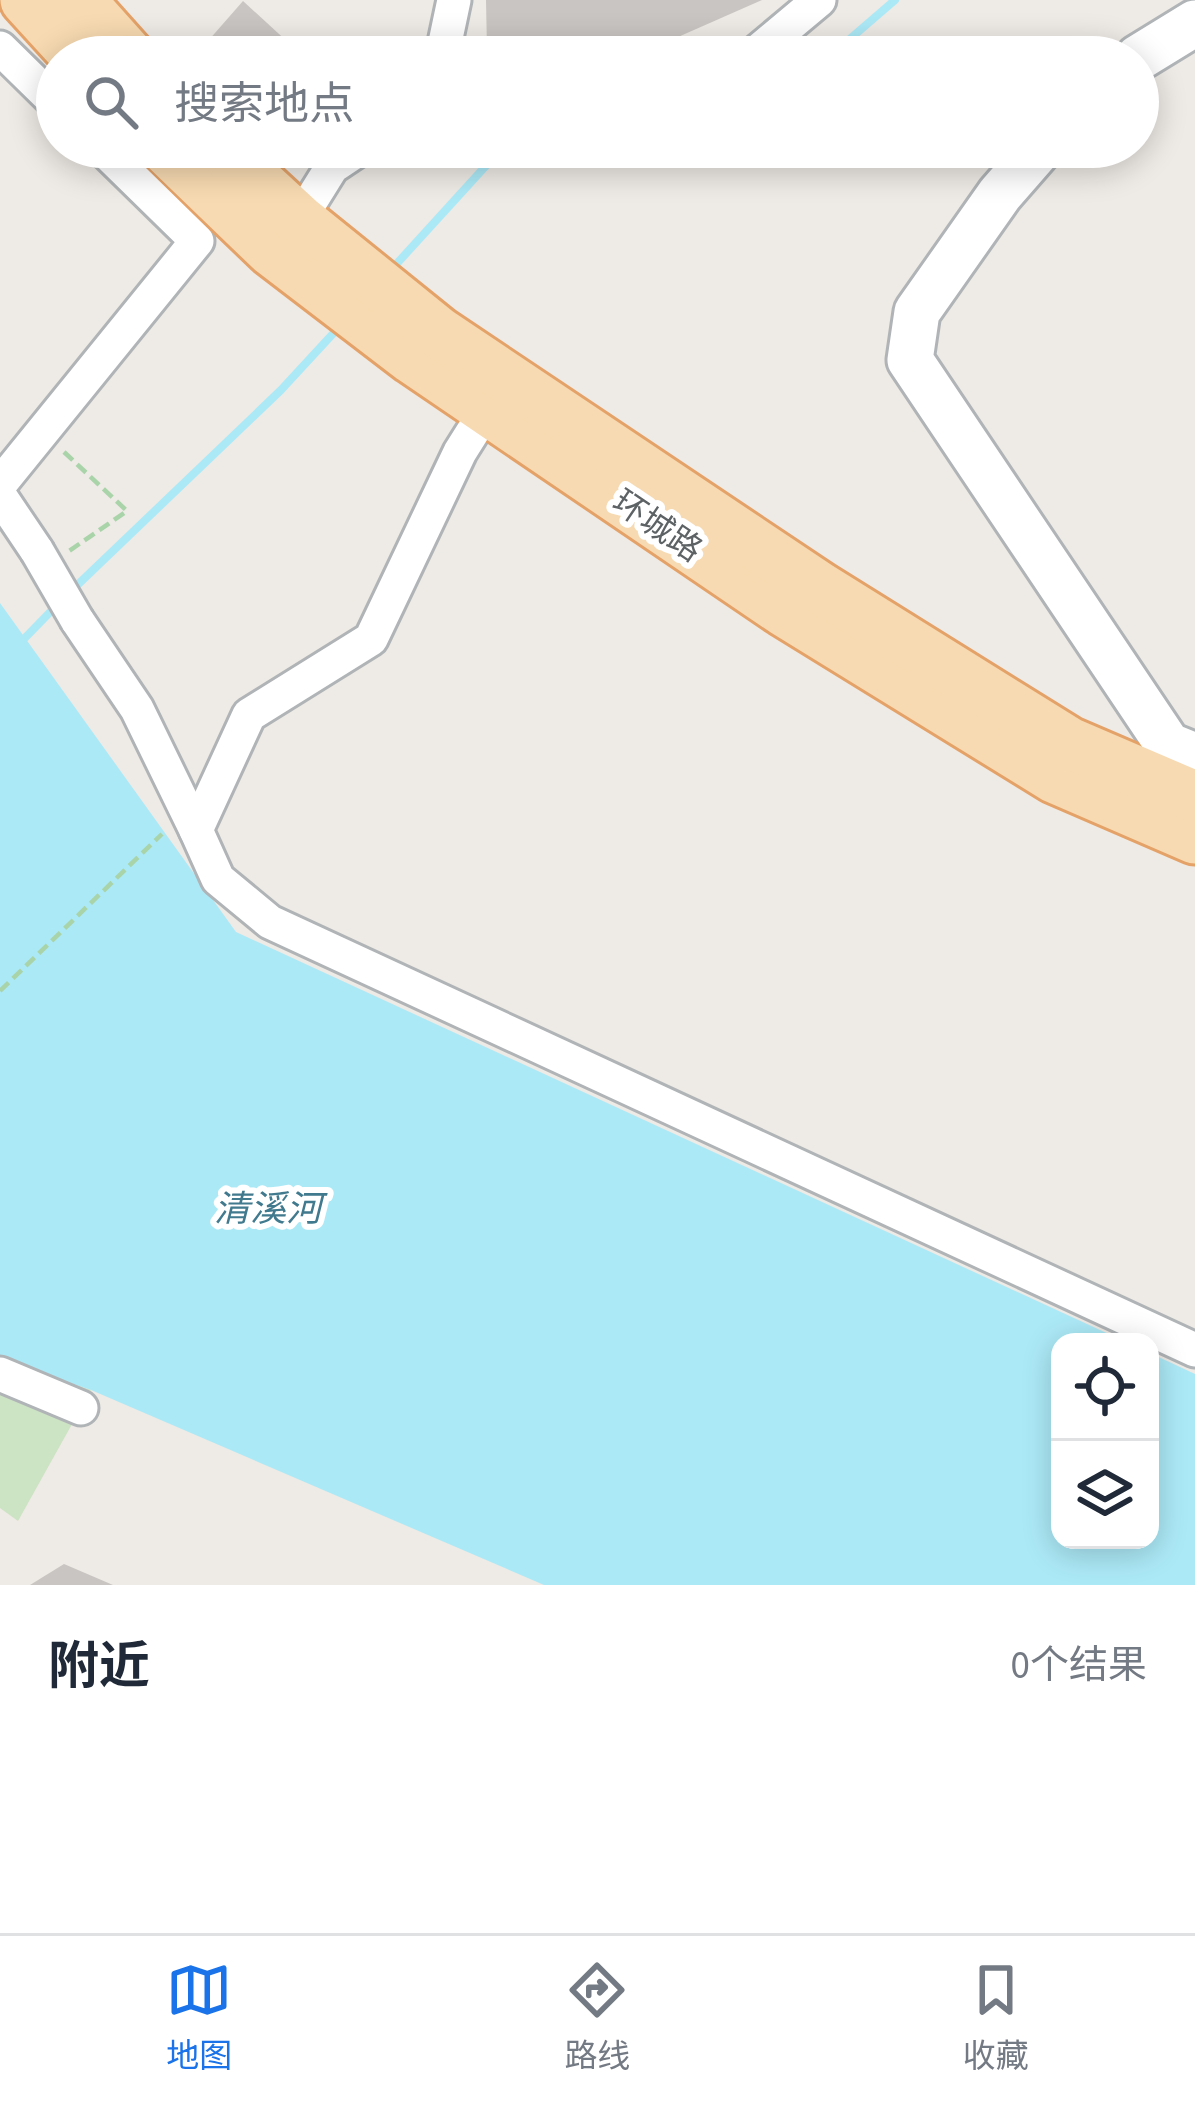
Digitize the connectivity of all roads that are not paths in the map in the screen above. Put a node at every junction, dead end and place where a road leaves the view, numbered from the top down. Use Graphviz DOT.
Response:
graph roads {
  1 [pos="26,0"];
  2 [pos="79,0"];
  3 [pos="454,0"];
  4 [pos="819,0"];
  5 [pos="1195,23"];
  6 [pos="59,36"];
  7 [pos="111,36"];
  8 [pos="446,36"];
  9 [pos="776,36"];
  10 [pos="1159,45"];
  11 [pos="0,48"];
  12 [pos="36,83"];
  13 [pos="122,168"];
  14 [pos="193,168"];
  15 [pos="236,168"];
  16 [pos="331,168"];
  17 [pos="1023,168"];
  18 [pos="285,235"];
  19 [pos="426,345"];
  20 [pos="487,409"];
  21 [pos="0,484"];
  22 [pos="0,496"];
  23 [pos="1195,756"];
  24 [pos="1195,797"];
  25 [pos="186,825"];
  26 [pos="1195,838"];
  27 [pos="1195,1350"];
  28 [pos="0,1374"];
  29 [pos="81,1408"];
  1 -- 6 [label="main road"];
  2 -- 7 [label="main road"];
  3 -- 8 [label="street"];
  4 -- 9 [label="street"];
  5 -- 10 [label="street"];
  11 -- 12 [label="street"];
  13 -- 21 [label="street"];
  14 -- 18 [label="main road, 环城路"];
  15 -- 18 [label="main road"];
  16 -- 18 [label="street"];
  17 -- 23 [label="street"];
  18 -- 19 [label="main road, 环城路"];
  19 -- 20 [label="main road, 环城路"];
  19 -- 24 [label="main road, 环城路"];
  20 -- 25 [label="street"];
  20 -- 26 [label="main road, 环城路"];
  22 -- 25 [label="street, bridge"];
  25 -- 27 [label="street"];
  28 -- 29 [label="street"];
}
